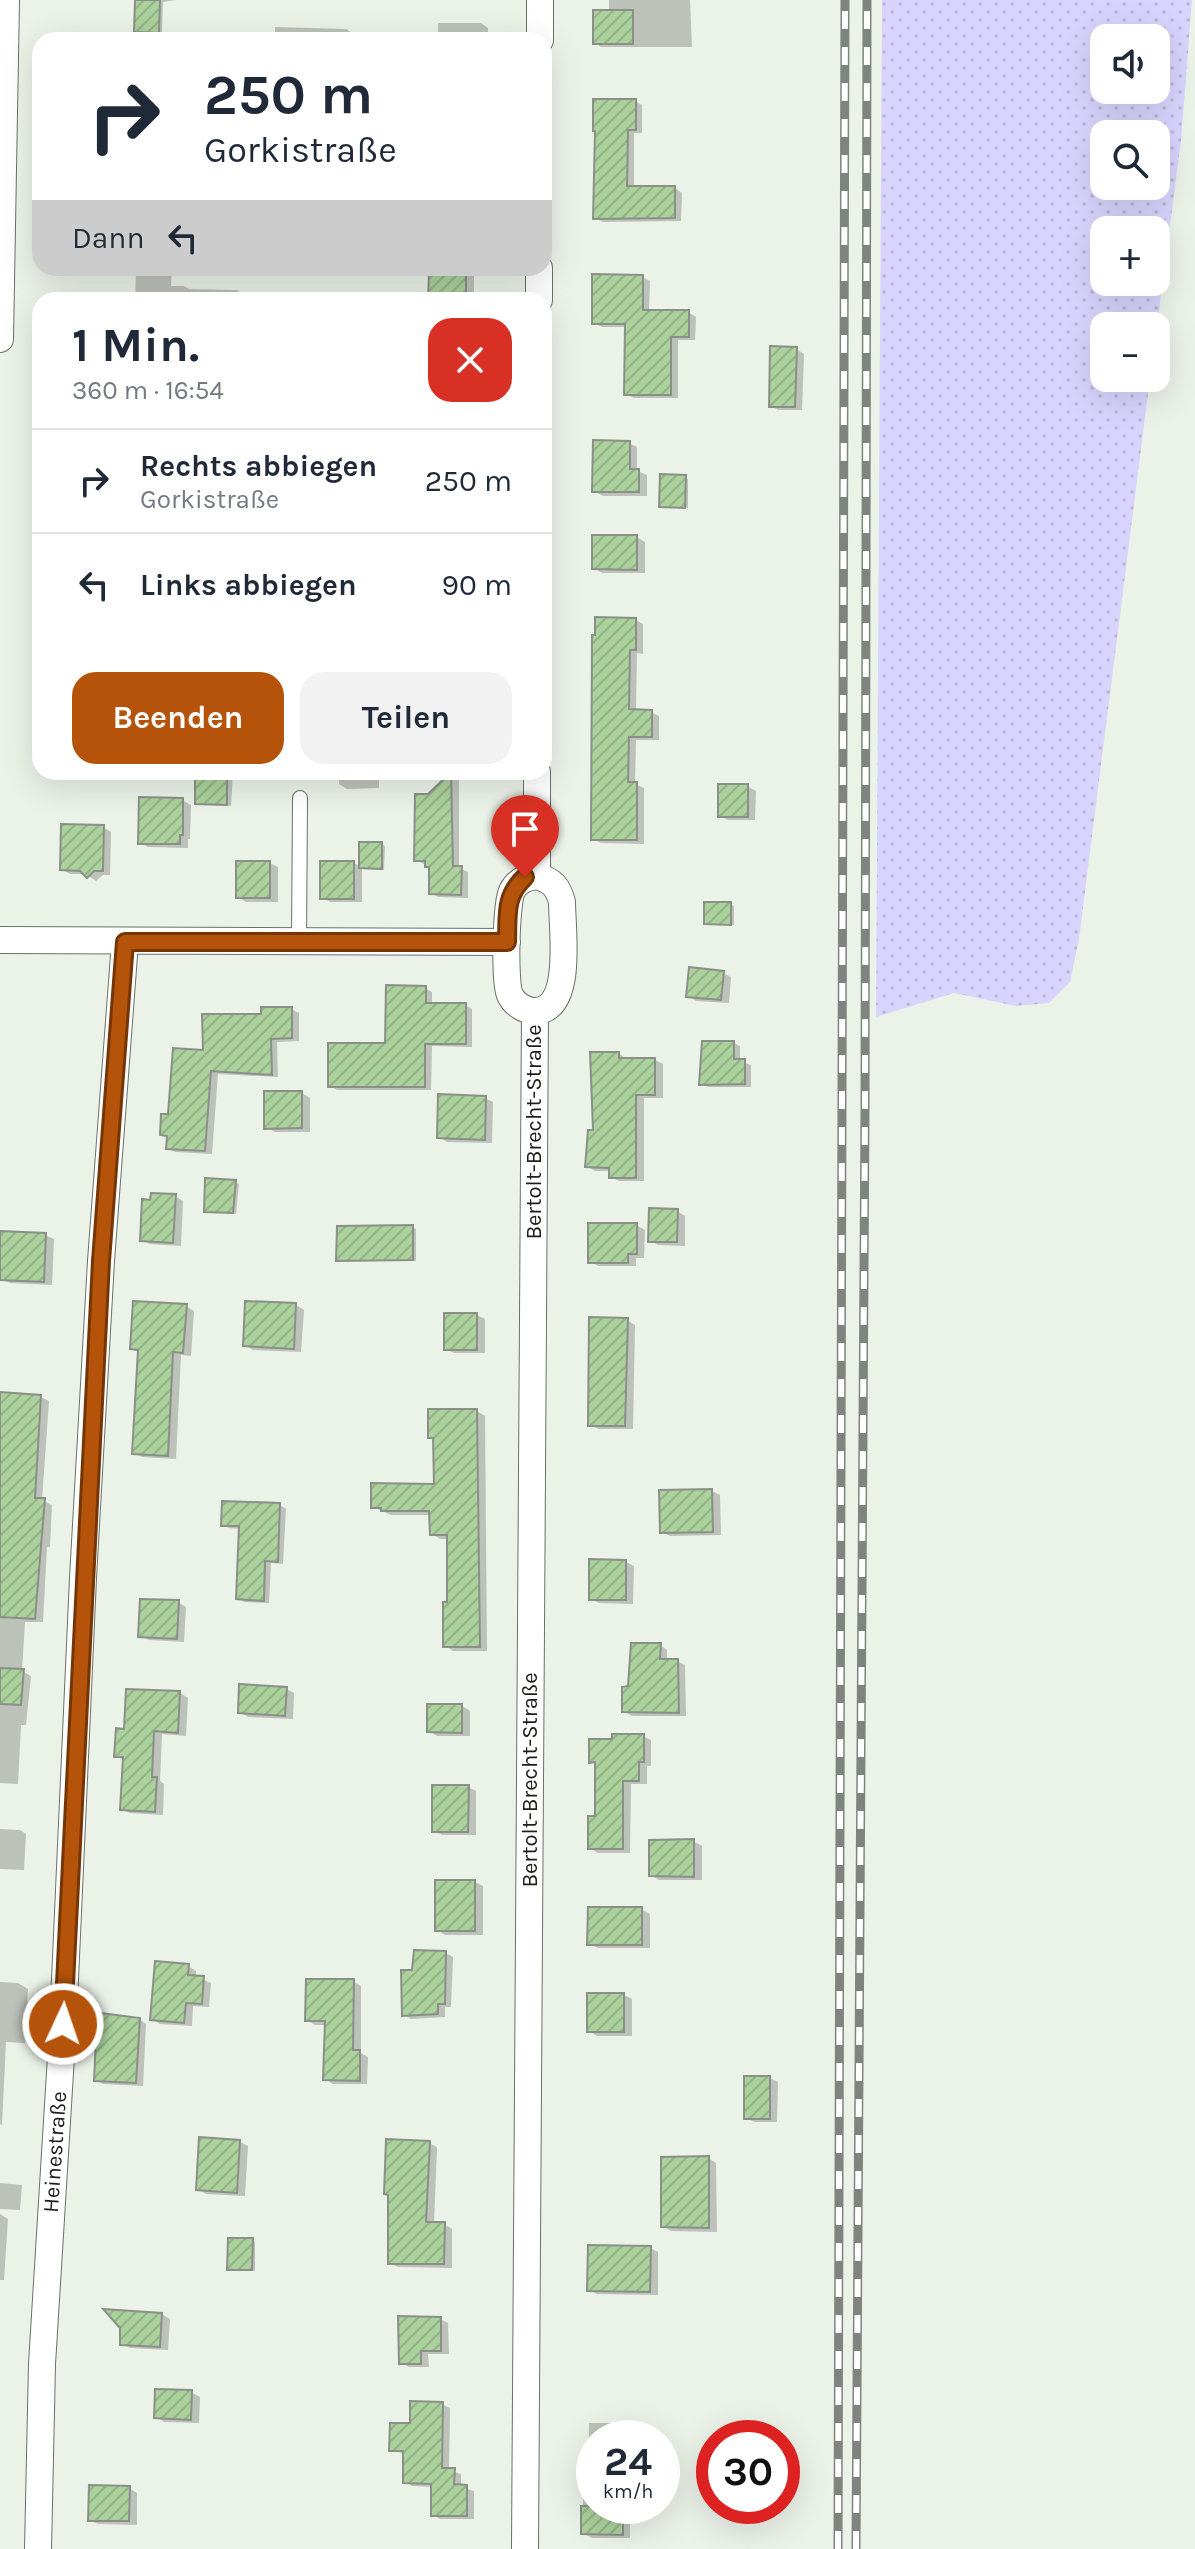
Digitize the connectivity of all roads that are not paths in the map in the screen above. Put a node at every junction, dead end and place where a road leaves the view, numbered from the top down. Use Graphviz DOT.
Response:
graph roads {
  1 [pos="6,0"];
  2 [pos="540,0"];
  3 [pos="540,32"];
  4 [pos="0,339"];
  5 [pos="537,780"];
  6 [pos="300,798"];
  7 [pos="537,876"];
  8 [pos="0,940"];
  9 [pos="125,942"];
  10 [pos="299,942"];
  11 [pos="507,942"];
  12 [pos="535,1011"];
  13 [pos="38,2549"];
  14 [pos="525,2549"];
  1 -- 4 [label="street"];
  2 -- 3 [label="street"];
  5 -- 7 [label="street"];
  6 -- 10 [label="lane"];
  7 -- 11 [label="street, Bertolt-Brecht-Straße"];
  7 -- 12 [label="street, Bertolt-Brecht-Straße"];
  8 -- 9 [label="street"];
  9 -- 10 [label="street"];
  9 -- 13 [label="street, Heinestraße"];
  10 -- 11 [label="street"];
  11 -- 12 [label="street, Bertolt-Brecht-Straße"];
  12 -- 14 [label="street, Bertolt-Brecht-Straße"];
}
